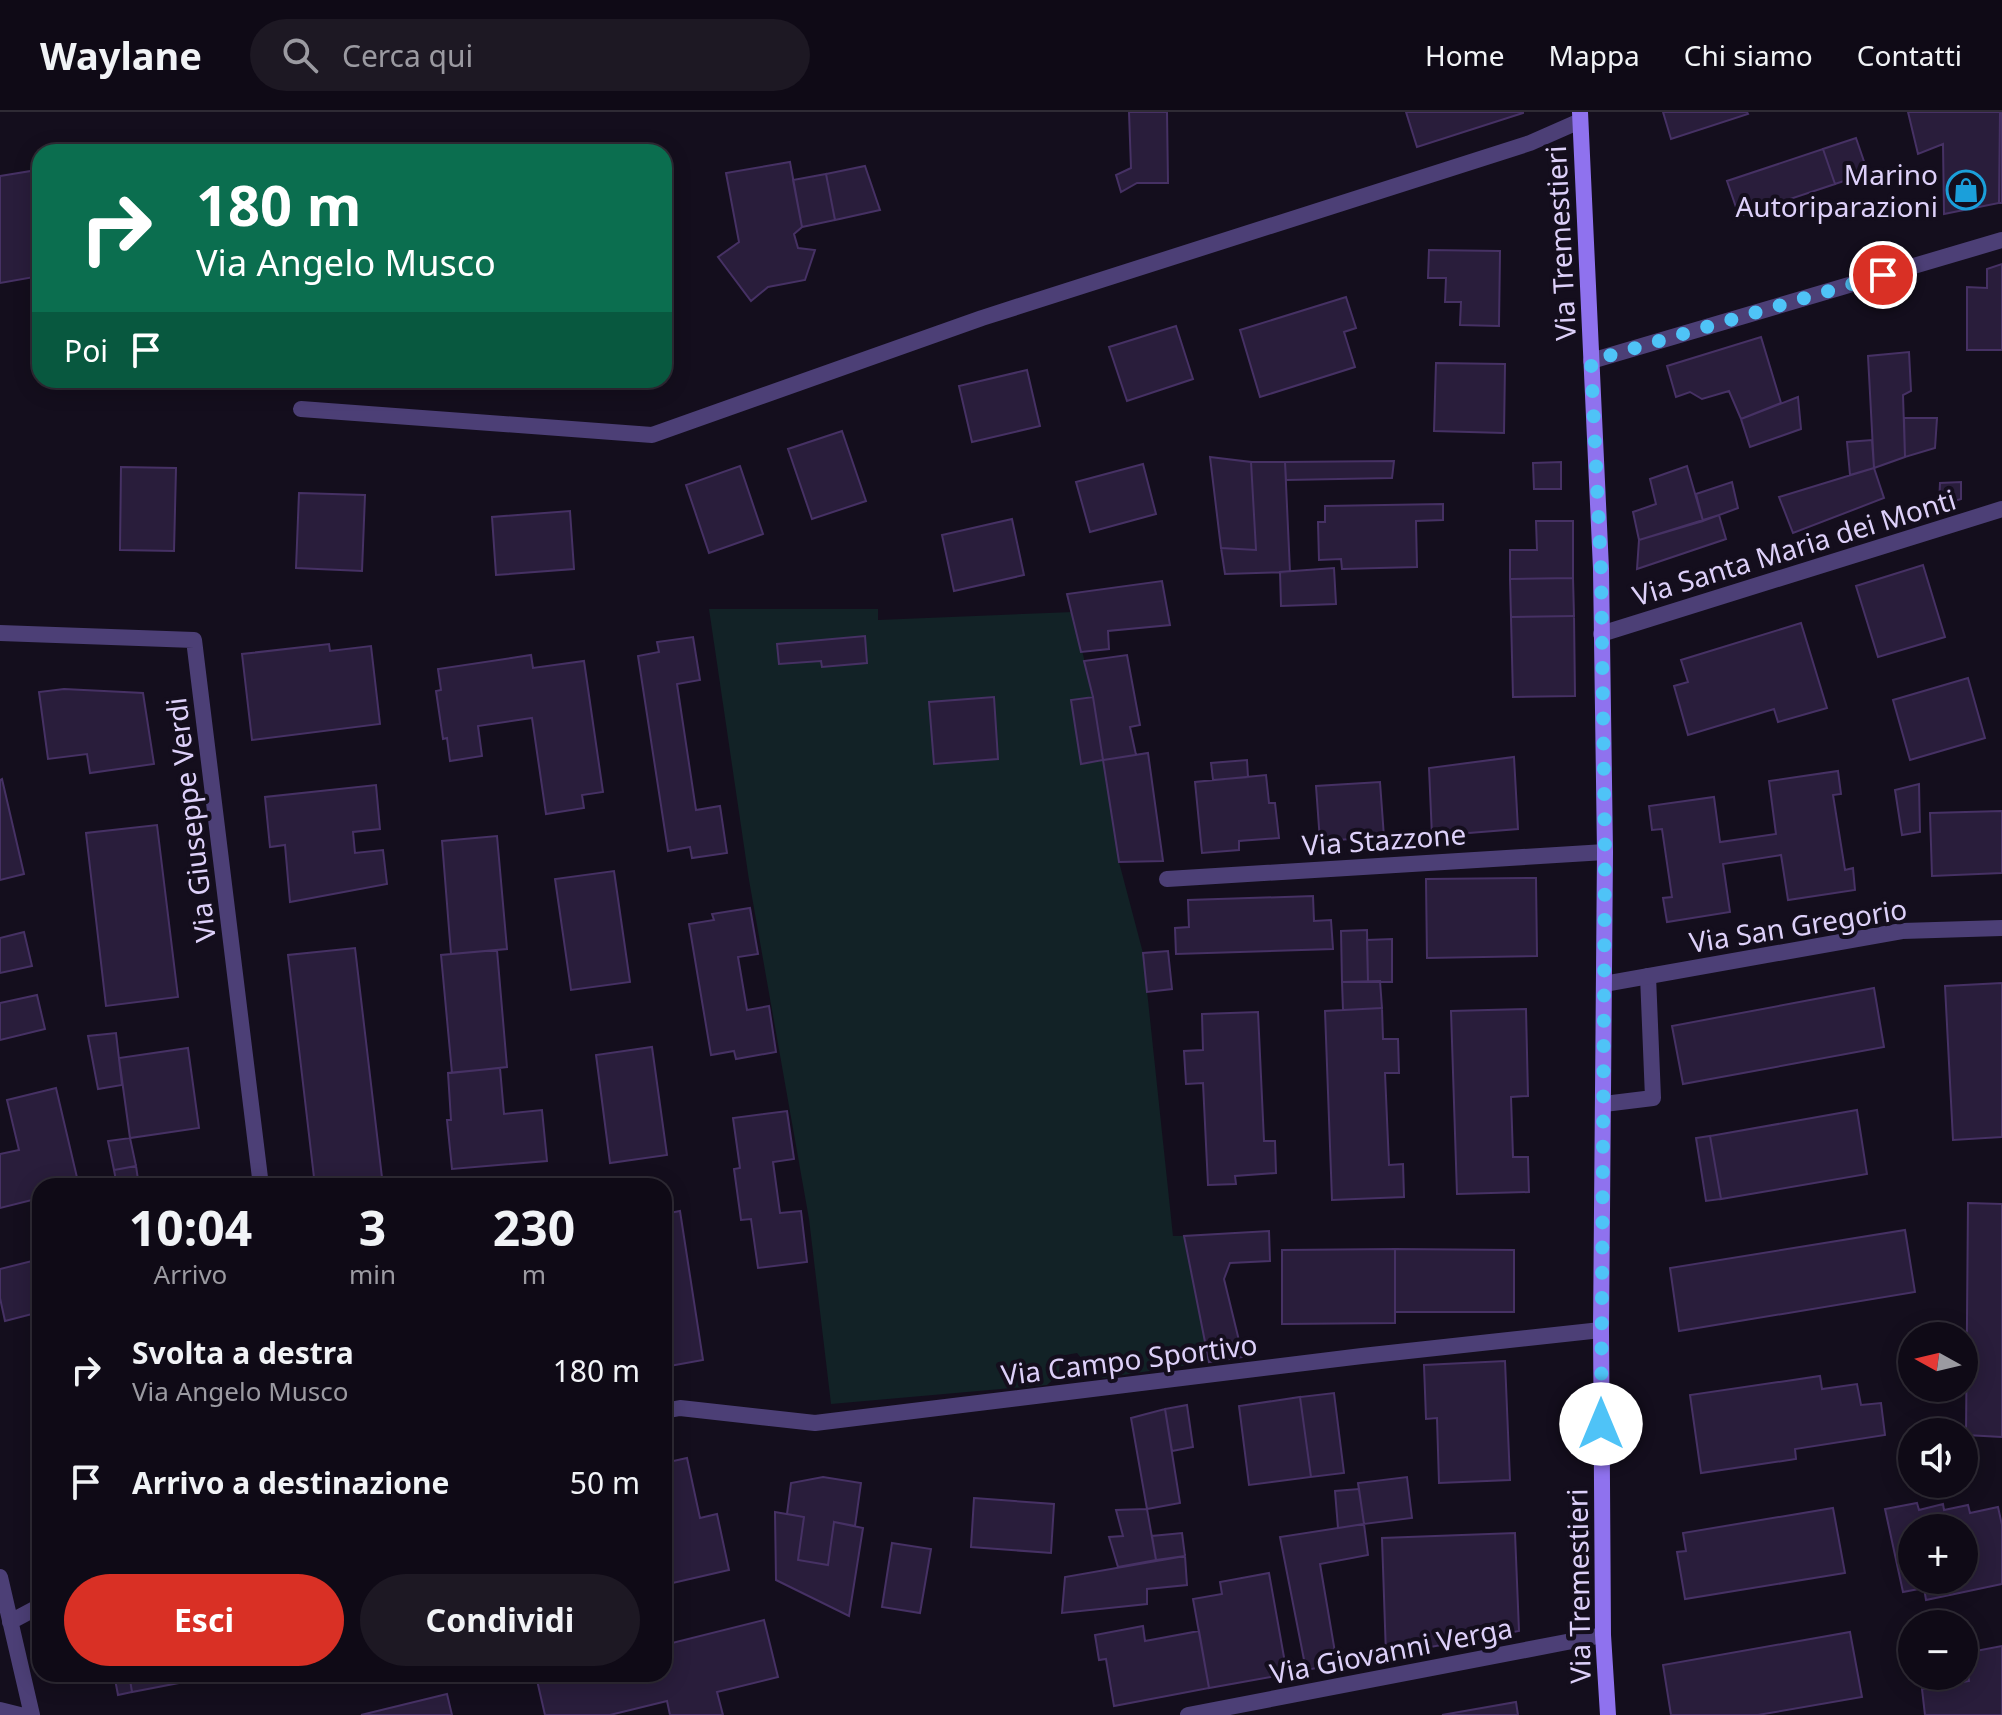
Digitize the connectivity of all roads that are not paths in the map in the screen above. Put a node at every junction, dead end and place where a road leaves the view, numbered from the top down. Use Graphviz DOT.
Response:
graph roads {
  1 [pos="1580,116"];
  2 [pos="2002,240"];
  3 [pos="1591,361"];
  4 [pos="301,409"];
  5 [pos="2002,509"];
  6 [pos="0,633"];
  7 [pos="1601,634"];
  8 [pos="1605,852"];
  9 [pos="1167,879"];
  10 [pos="2002,928"];
  11 [pos="1648,976"];
  12 [pos="1604,984"];
  13 [pos="1604,1104"];
  14 [pos="260,1178"];
  15 [pos="1601,1330"];
  16 [pos="672,1410"];
  17 [pos="0,1577"];
  18 [pos="32,1610"];
  19 [pos="10,1622"];
  20 [pos="1603,1635"];
  21 [pos="0,1710"];
  22 [pos="20,1715"];
  23 [pos="32,1715"];
  24 [pos="1188,1715"];
  25 [pos="1608,1715"];
  1 -- 3 [label="main road, Via Tremestieri"];
  1 -- 4 [label="street"];
  2 -- 3 [label="street"];
  3 -- 7 [label="main road, Via Tremestieri"];
  5 -- 7 [label="street, Via Santa Maria dei Monti"];
  6 -- 14 [label="street, Via Giuseppe Verdi"];
  7 -- 8 [label="main road, Via Tremestieri"];
  8 -- 9 [label="street, Via Stazzone"];
  8 -- 12 [label="main road, Via Tremestieri"];
  10 -- 11 [label="street, Via San Gregorio"];
  11 -- 12 [label="street, Via San Gregorio"];
  11 -- 13 [label="street"];
  12 -- 13 [label="main road, Via Tremestieri"];
  13 -- 15 [label="main road, Via Tremestieri"];
  15 -- 16 [label="street, Via Campo Sportivo"];
  15 -- 20 [label="main road, Via Tremestieri"];
  17 -- 19 [label="street"];
  18 -- 19 [label="street"];
  19 -- 23 [label="street"];
  20 -- 24 [label="street, Via Giovanni Verga"];
  20 -- 25 [label="main road, Via Tremestieri"];
  21 -- 22 [label="street"];
}
